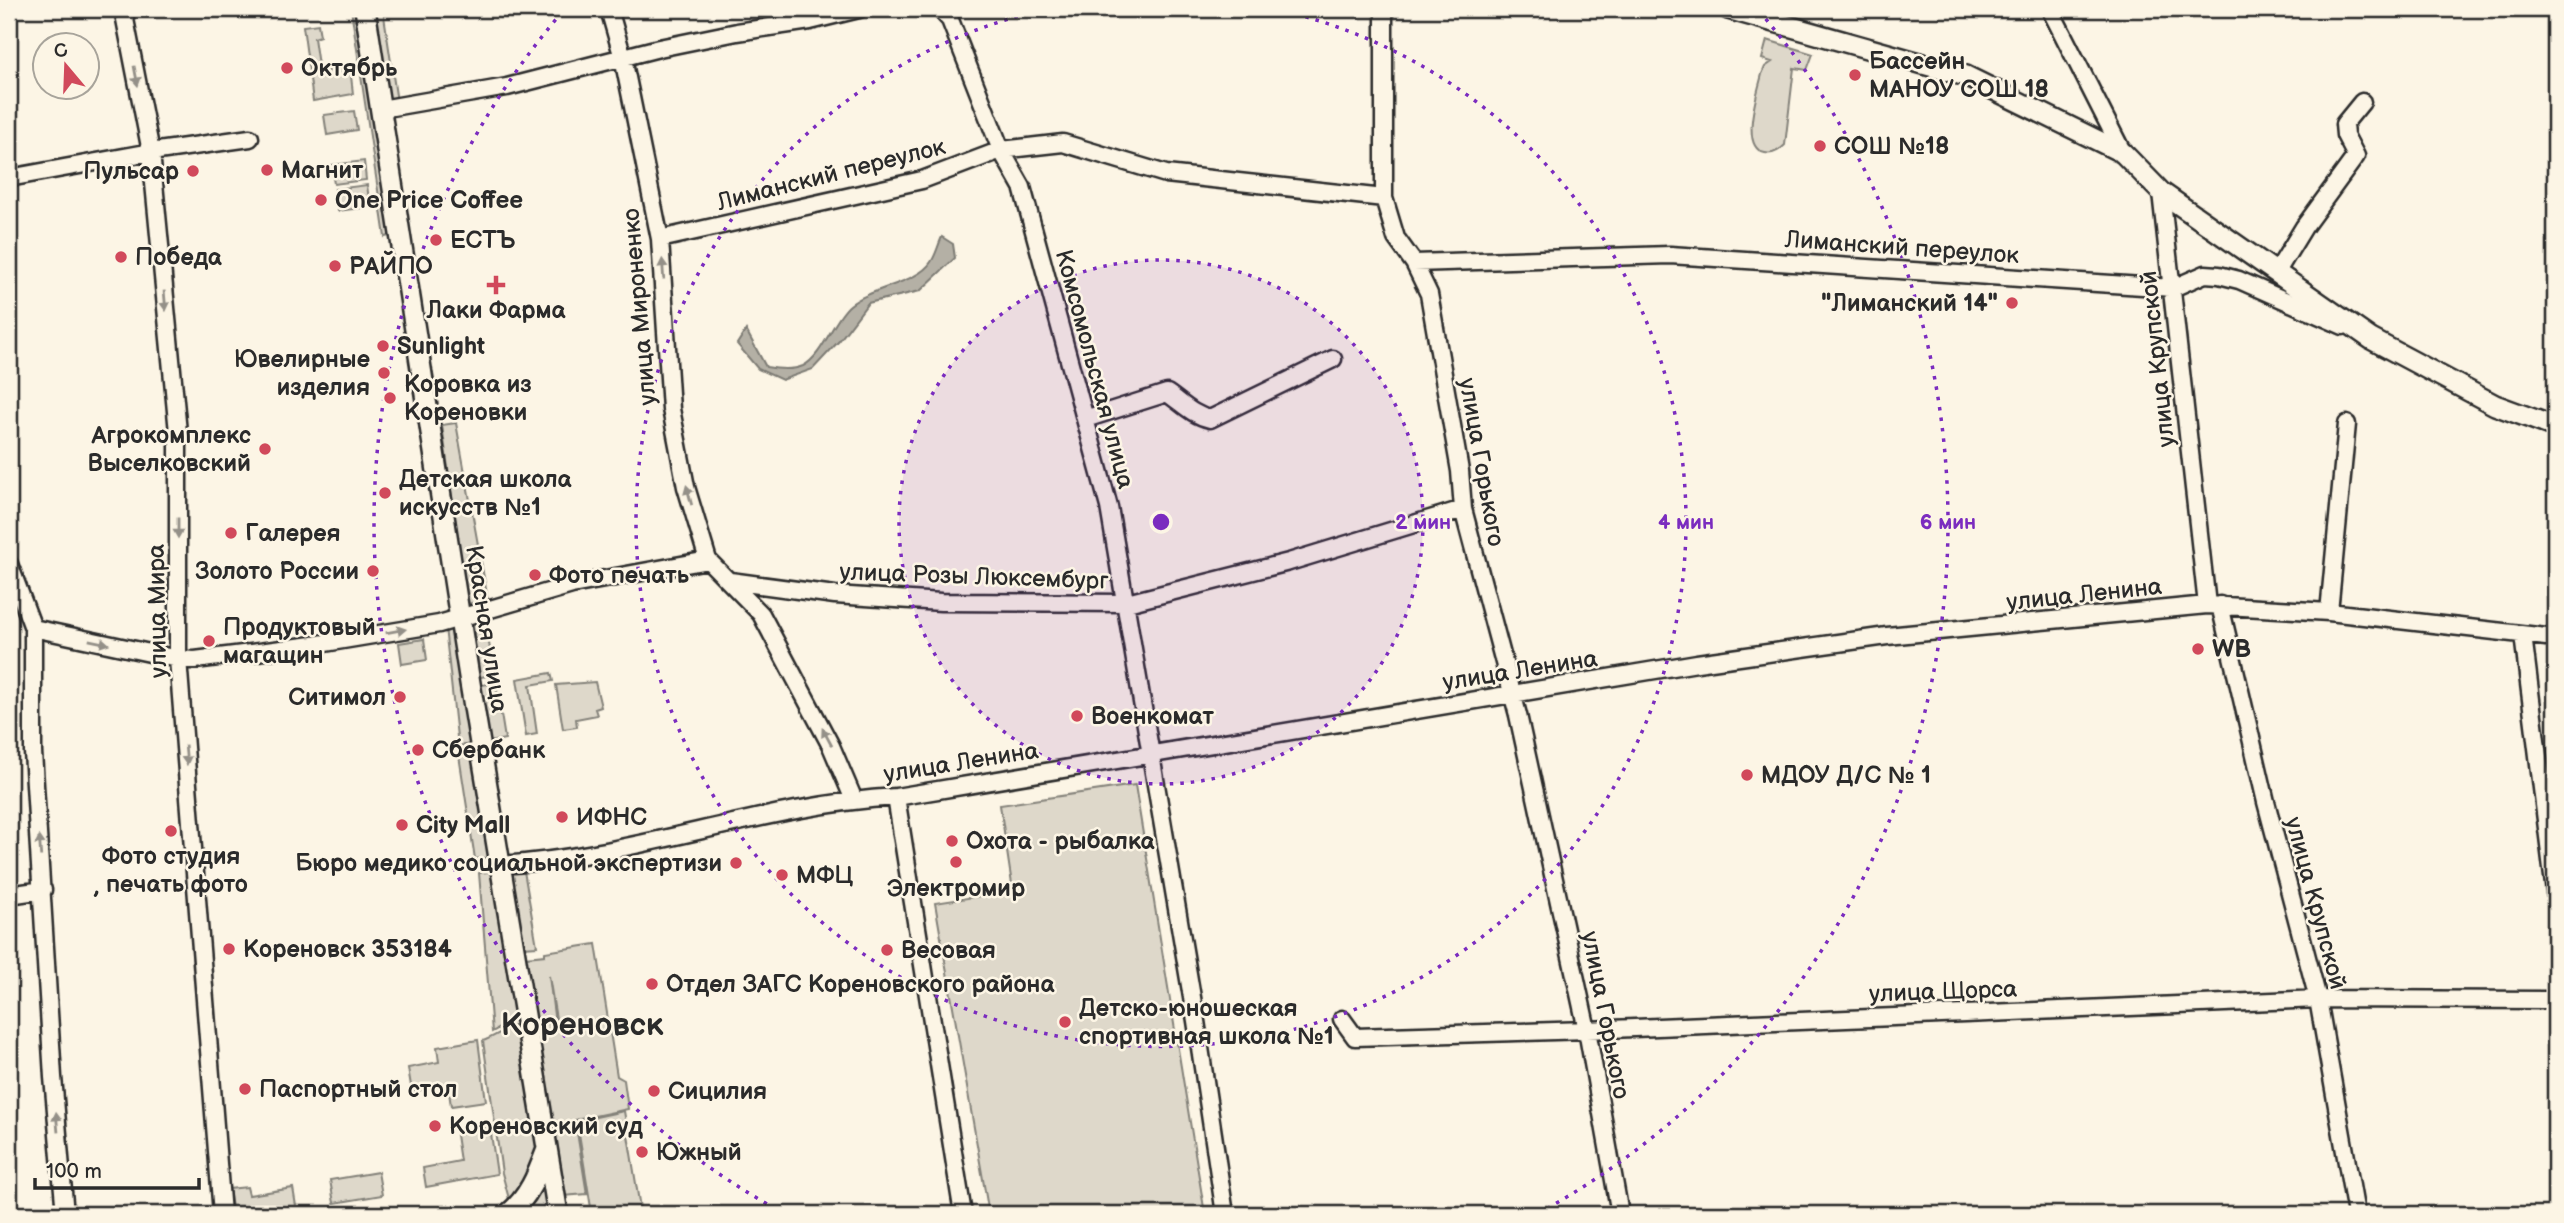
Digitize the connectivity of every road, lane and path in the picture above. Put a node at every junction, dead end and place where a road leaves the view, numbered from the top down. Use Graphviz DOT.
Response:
graph roads {
  1 [pos="123,9"];
  2 [pos="365,9"];
  3 [pos="609,9"];
  4 [pos="859,9"];
  5 [pos="940,9"];
  6 [pos="1384,9"];
  7 [pos="1728,9"];
  8 [pos="2050,9"];
  9 [pos="622,58"];
  10 [pos="2362,102"];
  11 [pos="381,109"];
  12 [pos="250,138"];
  13 [pos="1001,150"];
  14 [pos="151,152"];
  15 [pos="2123,153"];
  16 [pos="9,178"];
  17 [pos="2161,192"];
  18 [pos="1384,198"];
  19 [pos="660,239"];
  20 [pos="1414,263"];
  21 [pos="2276,272"];
  22 [pos="2173,288"];
  23 [pos="2371,339"];
  24 [pos="1333,359"];
  25 [pos="1085,419"];
  26 [pos="2347,424"];
  27 [pos="2555,427"];
  28 [pos="1463,509"];
  29 [pos="708,560"];
  30 [pos="9,564"];
  31 [pos="730,582"];
  32 [pos="1126,603"];
  33 [pos="2213,605"];
  34 [pos="2329,611"];
  35 [pos="460,619"];
  36 [pos="33,628"];
  37 [pos="2523,635"];
  38 [pos="2555,638"];
  39 [pos="178,659"];
  40 [pos="1512,694"];
  41 [pos="1150,755"];
  42 [pos="895,797"];
  43 [pos="854,800"];
  44 [pos="500,865"];
  45 [pos="43,890"];
  46 [pos="2555,893"];
  47 [pos="9,895"];
  48 [pos="2318,999"];
  49 [pos="2555,1000"];
  50 [pos="1342,1020"];
  51 [pos="1587,1030"];
  52 [pos="548,1148"];
  53 [pos="65,1214"];
  54 [pos="222,1214"];
  55 [pos="508,1214"];
  56 [pos="558,1214"];
  57 [pos="963,1214"];
  58 [pos="1225,1214"];
  59 [pos="1620,1214"];
  60 [pos="2356,1214"];
  1 -- 14 [label="street, улица Мира, one-way"];
  2 -- 11 [label="main road, Красная улица"];
  3 -- 9 [label="street, улица Мироненко"];
  4 -- 9 [label="street"];
  5 -- 13 [label="street, Комсомольская улица"];
  6 -- 18 [label="street, улица Горького"];
  7 -- 15 [label="main road"];
  8 -- 15 [label="street"];
  9 -- 11 [label="street"];
  9 -- 19 [label="street, улица Мироненко"];
  10 -- 21 [label="street"];
  11 -- 35 [label="main road, Красная улица"];
  12 -- 14 [label="street"];
  13 -- 18 [label="street, Лиманский переулок"];
  13 -- 19 [label="street, Лиманский переулок"];
  13 -- 25 [label="street, Комсомольская улица"];
  14 -- 16 [label="street"];
  14 -- 39 [label="street, улица Мира, one-way"];
  15 -- 17 [label="main road"];
  17 -- 21 [label="main road"];
  17 -- 22 [label="street, улица Крупской"];
  18 -- 20 [label="street, улица Горького"];
  29 -- 19 [label="street, улица Мироненко, one-way"];
  20 -- 22 [label="street, Лиманский переулок"];
  20 -- 28 [label="street, улица Горького"];
  21 -- 23 [label="main road"];
  22 -- 23 [label="street, Лиманский переулок"];
  22 -- 33 [label="street, улица Крупской"];
  23 -- 27 [label="main road"];
  24 -- 25 [label="street"];
  25 -- 32 [label="street, Комсомольская улица"];
  26 -- 34 [label="street"];
  28 -- 32 [label="street, улица Розы Люксембург"];
  28 -- 40 [label="street, улица Горького"];
  29 -- 31 [label="street"];
  29 -- 35 [label="street"];
  30 -- 36 [label="street"];
  31 -- 32 [label="street, улица Розы Люксембург"];
  43 -- 31 [label="street, one-way"];
  32 -- 41 [label="street, Комсомольская улица"];
  33 -- 34 [label="street, улица Ленина"];
  33 -- 40 [label="street, улица Ленина"];
  33 -- 48 [label="street, улица Крупской"];
  34 -- 37 [label="street, улица Ленина"];
  39 -- 35 [label="street, one-way"];
  35 -- 44 [label="main road, Красная улица"];
  36 -- 39 [label="street, one-way"];
  45 -- 36 [label="street, one-way"];
  37 -- 38 [label="street, улица Ленина"];
  37 -- 46 [label="street"];
  39 -- 54 [label="street, улица Мира, one-way"];
  40 -- 41 [label="street, улица Ленина"];
  40 -- 51 [label="street, улица Горького"];
  41 -- 42 [label="street, улица Ленина"];
  41 -- 58 [label="street, Комсомольская улица"];
  42 -- 43 [label="street, улица Ленина"];
  42 -- 57 [label="street"];
  43 -- 44 [label="street, улица Ленина"];
  44 -- 52 [label="main road, Красная улица"];
  45 -- 47 [label="street"];
  53 -- 45 [label="street, one-way"];
  48 -- 49 [label="street, улица Щорса"];
  48 -- 51 [label="street, улица Щорса"];
  48 -- 60 [label="street, улица Крупской"];
  50 -- 51 [label="street, улица Щорса"];
  51 -- 59 [label="street, улица Горького"];
  52 -- 55 [label="main road"];
  52 -- 56 [label="main road, Красная улица"];
}
